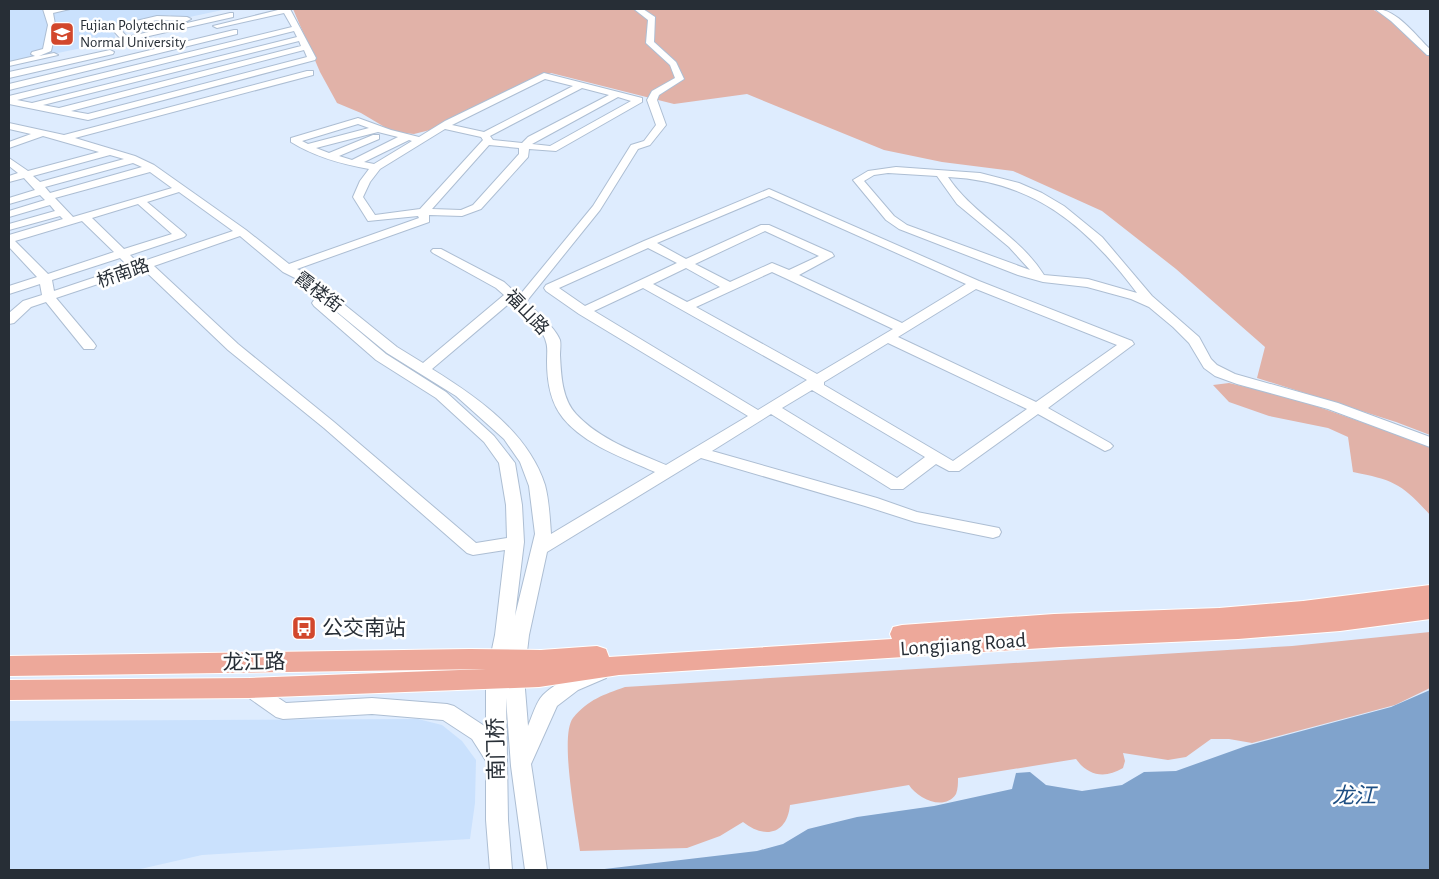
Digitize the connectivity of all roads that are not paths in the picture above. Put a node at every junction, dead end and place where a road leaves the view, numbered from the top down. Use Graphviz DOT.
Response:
graph roads {
  1 [pos="66,9"];
  2 [pos="232,9"];
  3 [pos="256,9"];
  4 [pos="638,9"];
  5 [pos="1379,9"];
  6 [pos="1386,9"];
  7 [pos="48,10"];
  8 [pos="286,15"];
  9 [pos="296,28"];
  10 [pos="243,30"];
  11 [pos="123,37"];
  12 [pos="301,38"];
  13 [pos="306,47"];
  14 [pos="1430,49"];
  15 [pos="61,53"];
  16 [pos="1430,53"];
  17 [pos="99,54"];
  18 [pos="129,58"];
  19 [pos="9,59"];
  20 [pos="109,62"];
  21 [pos="9,64"];
  22 [pos="143,66"];
  23 [pos="120,71"];
  24 [pos="310,73"];
  25 [pos="156,74"];
  26 [pos="9,75"];
  27 [pos="137,79"];
  28 [pos="154,86"];
  29 [pos="580,86"];
  30 [pos="9,87"];
  31 [pos="618,94"];
  32 [pos="170,96"];
  33 [pos="9,100"];
  34 [pos="186,105"];
  35 [pos="31,106"];
  36 [pos="58,111"];
  37 [pos="9,126"];
  38 [pos="444,126"];
  39 [pos="377,129"];
  40 [pos="388,132"];
  41 [pos="41,134"];
  42 [pos="64,138"];
  43 [pos="405,138"];
  44 [pos="486,138"];
  45 [pos="421,140"];
  46 [pos="9,144"];
  47 [pos="524,146"];
  48 [pos="306,148"];
  49 [pos="109,152"];
  50 [pos="329,157"];
  51 [pos="134,160"];
  52 [pos="9,161"];
  53 [pos="353,163"];
  54 [pos="376,167"];
  55 [pos="151,168"];
  56 [pos="26,174"];
  57 [pos="940,174"];
  58 [pos="9,179"];
  59 [pos="182,188"];
  60 [pos="9,189"];
  61 [pos="43,192"];
  62 [pos="140,200"];
  63 [pos="9,201"];
  64 [pos="62,212"];
  65 [pos="422,212"];
  66 [pos="9,214"];
  67 [pos="84,217"];
  68 [pos="71,221"];
  69 [pos="9,227"];
  70 [pos="242,232"];
  71 [pos="9,240"];
  72 [pos="648,244"];
  73 [pos="437,251"];
  74 [pos="123,254"];
  75 [pos="687,264"];
  76 [pos="142,266"];
  77 [pos="287,269"];
  78 [pos="789,275"];
  79 [pos="1040,277"];
  80 [pos="45,278"];
  81 [pos="643,283"];
  82 [pos="975,284"];
  83 [pos="729,287"];
  84 [pos="9,290"];
  85 [pos="48,298"];
  86 [pos="516,298"];
  87 [pos="27,304"];
  88 [pos="1154,304"];
  89 [pos="685,308"];
  90 [pos="9,309"];
  91 [pos="584,311"];
  92 [pos="9,320"];
  93 [pos="902,328"];
  94 [pos="888,337"];
  95 [pos="89,346"];
  96 [pos="424,369"];
  97 [pos="817,380"];
  98 [pos="771,408"];
  99 [pos="1036,409"];
  100 [pos="758,416"];
  101 [pos="1430,442"];
  102 [pos="1105,446"];
  103 [pos="697,452"];
  104 [pos="936,457"];
  105 [pos="666,471"];
  106 [pos="993,532"];
  107 [pos="516,542"];
  108 [pos="540,549"];
  109 [pos="1430,593"];
  110 [pos="1430,610"];
  111 [pos="619,665"];
  112 [pos="9,666"];
  113 [pos="507,669"];
  114 [pos="249,688"];
  115 [pos="9,690"];
  116 [pos="496,759"];
  117 [pos="521,766"];
  118 [pos="501,870"];
  119 [pos="536,870"];
  1 -- 7 [label="street"];
  2 -- 11 [label="street"];
  3 -- 17 [label="street"];
  4 -- 86 [label="street"];
  5 -- 16 [label="street"];
  6 -- 14 [label="street"];
  7 -- 19 [label="street"];
  8 -- 9 [label="street"];
  8 -- 17 [label="street"];
  9 -- 12 [label="street"];
  9 -- 22 [label="street"];
  10 -- 18 [label="street"];
  12 -- 13 [label="street"];
  12 -- 25 [label="street"];
  13 -- 28 [label="street"];
  13 -- 32 [label="street"];
  15 -- 21 [label="street"];
  17 -- 20 [label="street"];
  17 -- 26 [label="street"];
  18 -- 20 [label="street"];
  18 -- 22 [label="street"];
  20 -- 23 [label="street"];
  20 -- 30 [label="street"];
  22 -- 23 [label="street"];
  22 -- 25 [label="street"];
  23 -- 27 [label="street"];
  23 -- 33 [label="street"];
  24 -- 34 [label="street"];
  25 -- 27 [label="street"];
  27 -- 28 [label="street"];
  27 -- 35 [label="street"];
  28 -- 32 [label="street"];
  28 -- 36 [label="street"];
  29 -- 31 [label="street"];
  29 -- 38 [label="street"];
  29 -- 44 [label="street"];
  31 -- 47 [label="street"];
  31 -- 47 [label="street"];
  32 -- 34 [label="street"];
  32 -- 36 [label="street"];
  33 -- 35 [label="street"];
  34 -- 42 [label="street"];
  35 -- 36 [label="street"];
  37 -- 41 [label="street"];
  38 -- 44 [label="street"];
  38 -- 45 [label="street"];
  39 -- 40 [label="street"];
  39 -- 48 [label="street"];
  39 -- 48 [label="street"];
  40 -- 43 [label="street"];
  40 -- 50 [label="street"];
  41 -- 42 [label="street"];
  41 -- 46 [label="street"];
  42 -- 49 [label="street"];
  43 -- 45 [label="street"];
  43 -- 53 [label="street"];
  44 -- 47 [label="street"];
  44 -- 65 [label="street"];
  45 -- 54 [label="street"];
  47 -- 65 [label="street"];
  48 -- 50 [label="street"];
  49 -- 51 [label="street"];
  49 -- 56 [label="street"];
  50 -- 53 [label="street"];
  51 -- 55 [label="street"];
  51 -- 61 [label="street"];
  52 -- 56 [label="street"];
  53 -- 54 [label="street"];
  54 -- 65 [label="street"];
  55 -- 59 [label="street"];
  55 -- 61 [label="street"];
  56 -- 58 [label="street"];
  56 -- 61 [label="street"];
  57 -- 79 [label="street"];
  57 -- 79 [label="street"];
  57 -- 88 [label="street"];
  59 -- 62 [label="street"];
  59 -- 70 [label="street"];
  60 -- 61 [label="street"];
  61 -- 63 [label="street"];
  61 -- 64 [label="street"];
  61 -- 66 [label="street"];
  62 -- 67 [label="street"];
  62 -- 74 [label="street"];
  64 -- 68 [label="street"];
  64 -- 69 [label="street"];
  65 -- 77 [label="street"];
  67 -- 68 [label="street"];
  67 -- 74 [label="street"];
  68 -- 71 [label="street"];
  70 -- 76 [label="street, 桥南路"];
  70 -- 77 [label="street"];
  71 -- 80 [label="street"];
  72 -- 75 [label="street"];
  72 -- 82 [label="street"];
  72 -- 91 [label="street"];
  73 -- 86 [label="street, 福山路"];
  74 -- 76 [label="street"];
  74 -- 80 [label="street"];
  75 -- 78 [label="street"];
  75 -- 81 [label="street"];
  75 -- 83 [label="street"];
  76 -- 85 [label="street, 桥南路"];
  76 -- 107 [label="street"];
  77 -- 96 [label="street, 霞楼街"];
  77 -- 107 [label="street, 霞楼街"];
  78 -- 83 [label="street"];
  78 -- 93 [label="street"];
  79 -- 88 [label="street"];
  80 -- 84 [label="street"];
  80 -- 85 [label="street"];
  81 -- 89 [label="street"];
  81 -- 91 [label="street"];
  82 -- 93 [label="street"];
  82 -- 99 [label="street"];
  83 -- 89 [label="street"];
  85 -- 87 [label="street, 桥南路"];
  85 -- 95 [label="street"];
  86 -- 96 [label="street"];
  86 -- 105 [label="street, 福山路"];
  87 -- 90 [label="street"];
  87 -- 92 [label="street, 桥南路"];
  88 -- 101 [label="street"];
  89 -- 97 [label="street"];
  91 -- 100 [label="street"];
  93 -- 94 [label="street"];
  94 -- 97 [label="street"];
  94 -- 99 [label="street"];
  96 -- 108 [label="street, 霞楼街"];
  97 -- 98 [label="street"];
  97 -- 104 [label="street"];
  98 -- 100 [label="street"];
  98 -- 104 [label="street"];
  99 -- 102 [label="street"];
  99 -- 104 [label="street"];
  100 -- 103 [label="street"];
  103 -- 105 [label="street"];
  103 -- 106 [label="street"];
  105 -- 108 [label="street"];
  107 -- 113 [label="street, 霞楼街"];
  108 -- 113 [label="street, 霞楼街"];
  109 -- 113 [label="main road, Longjiang Road"];
  110 -- 111 [label="main road, Longjiang Road"];
  111 -- 113 [label="main road, Longjiang Road"];
  111 -- 117 [label="street"];
  112 -- 113 [label="main road, 龙江路"];
  113 -- 114 [label="main road, 龙江路"];
  113 -- 116 [label="street, 南门桥"];
  113 -- 117 [label="street, 南门桥"];
  114 -- 115 [label="main road, 龙江路"];
  114 -- 116 [label="street"];
  116 -- 118 [label="street, 南门桥"];
  117 -- 119 [label="street, 南门桥"];
}
